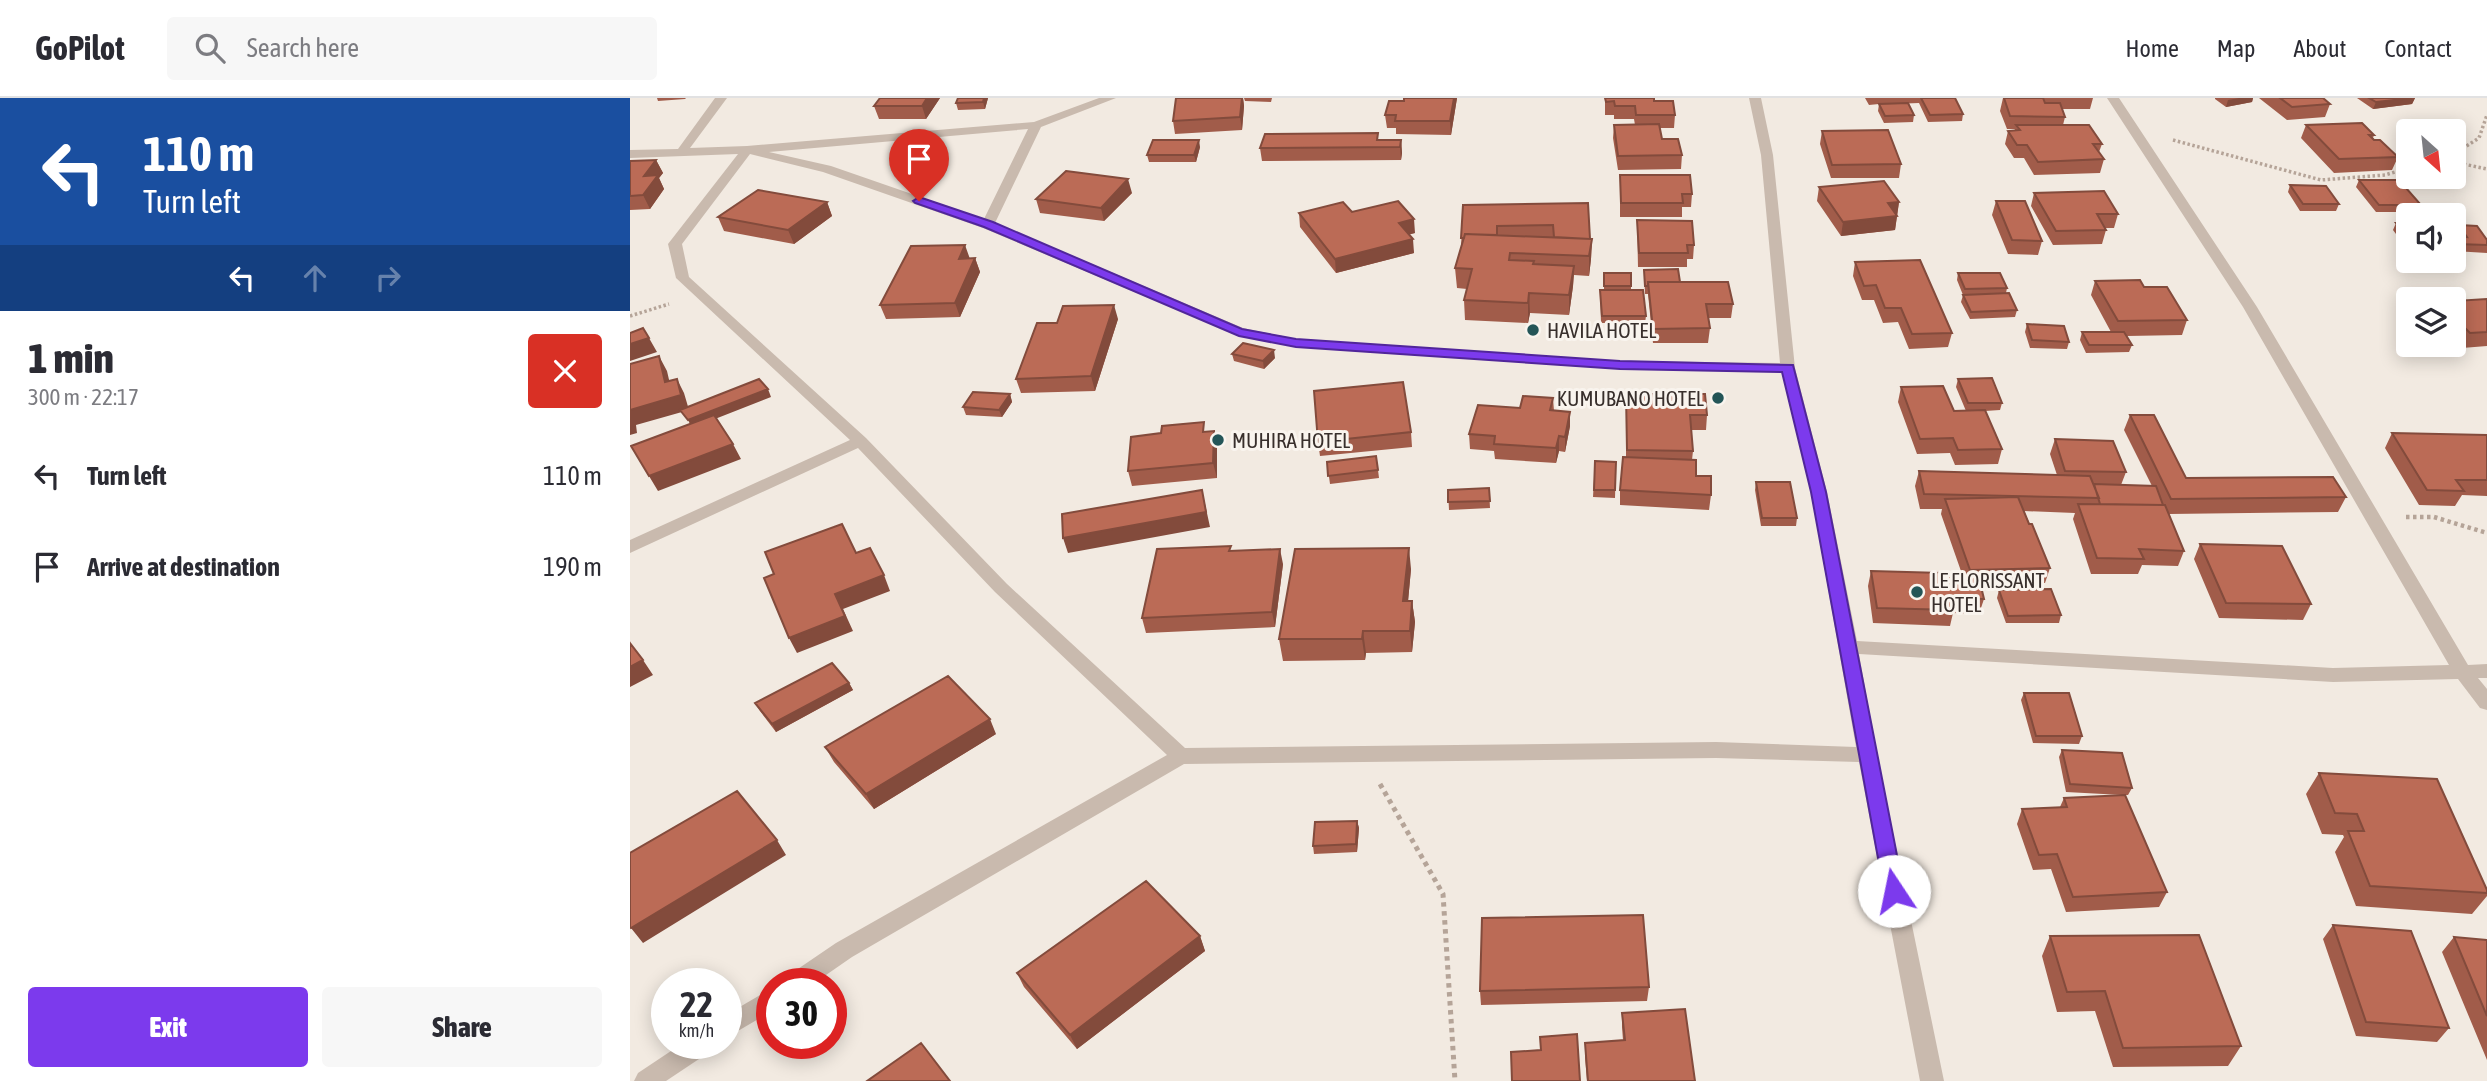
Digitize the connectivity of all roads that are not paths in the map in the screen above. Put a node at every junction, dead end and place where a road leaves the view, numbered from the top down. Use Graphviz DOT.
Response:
graph roads {
  1 [pos="721,98"];
  2 [pos="1110,98"];
  3 [pos="1755,98"];
  4 [pos="2113,98"];
  5 [pos="1036,125"];
  6 [pos="747,150"];
  7 [pos="682,151"];
  8 [pos="630,154"];
  9 [pos="988,225"];
  10 [pos="1788,368"];
  11 [pos="860,441"];
  12 [pos="630,547"];
  13 [pos="1849,647"];
  14 [pos="2462,671"];
  15 [pos="2487,671"];
  16 [pos="2487,703"];
  17 [pos="1867,755"];
  18 [pos="1181,756"];
  19 [pos="818,968"];
  20 [pos="679,1059"];
  21 [pos="646,1081"];
  22 [pos="1932,1081"];
  1 -- 7 [label="street"];
  2 -- 5 [label="street"];
  3 -- 10 [label="street"];
  4 -- 14 [label="street"];
  5 -- 6 [label="street"];
  5 -- 9 [label="street"];
  6 -- 7 [label="street"];
  6 -- 9 [label="street"];
  6 -- 11 [label="street"];
  7 -- 8 [label="street"];
  9 -- 10 [label="street"];
  10 -- 13 [label="street"];
  11 -- 12 [label="street"];
  11 -- 18 [label="street"];
  13 -- 14 [label="street"];
  13 -- 17 [label="street"];
  14 -- 15 [label="street"];
  14 -- 16 [label="street"];
  17 -- 18 [label="street"];
  17 -- 22 [label="street"];
  18 -- 19 [label="street"];
  20 -- 21 [label="street"];
}
